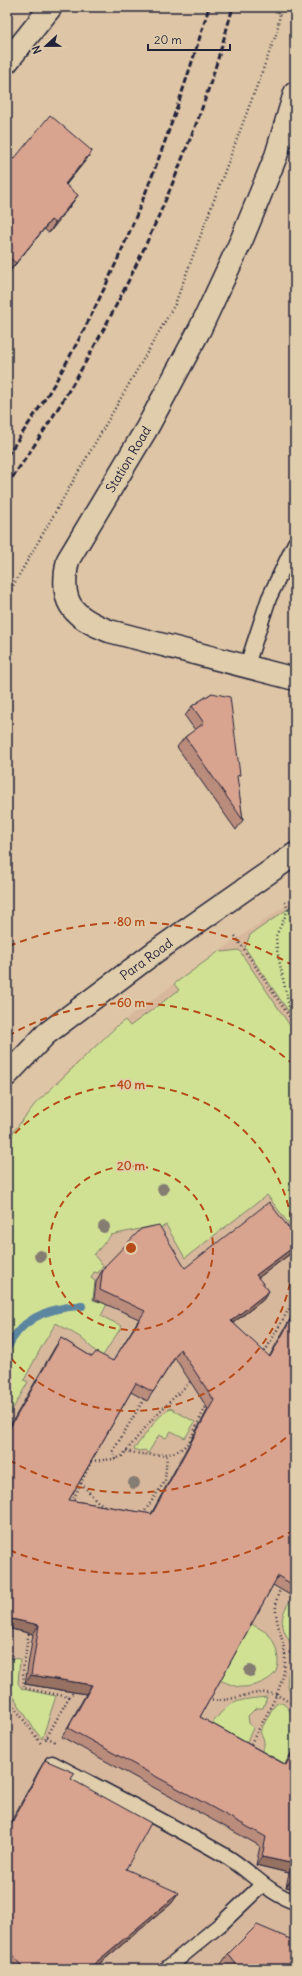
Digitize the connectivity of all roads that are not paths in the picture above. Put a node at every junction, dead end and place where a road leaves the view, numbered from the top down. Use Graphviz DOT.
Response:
graph roads {
  1 [pos="51,7"];
  2 [pos="7,62"];
  3 [pos="295,93"];
  4 [pos="295,543"];
  5 [pos="247,666"];
  6 [pos="295,679"];
  7 [pos="295,854"];
  8 [pos="7,1075"];
  9 [pos="52,1763"];
  10 [pos="262,1885"];
  11 [pos="295,1902"];
  12 [pos="166,1969"];
  1 -- 2 [label="street"];
  3 -- 5 [label="street, Station Road"];
  4 -- 5 [label="lane"];
  5 -- 6 [label="street, Station Road"];
  7 -- 8 [label="street, Para Road"];
  9 -- 10 [label="lane"];
  10 -- 11 [label="lane"];
  10 -- 12 [label="lane"];
}
